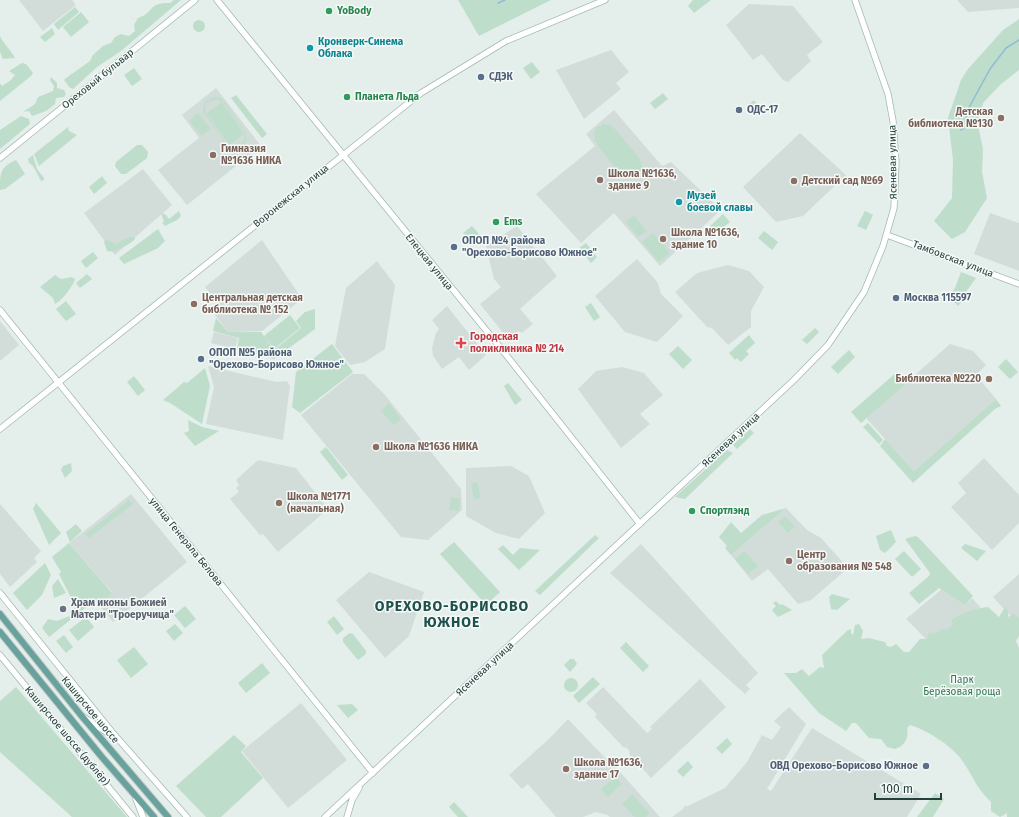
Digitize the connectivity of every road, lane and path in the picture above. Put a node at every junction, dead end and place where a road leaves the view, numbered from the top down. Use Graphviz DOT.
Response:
graph roads {
  1 [pos="195,0"];
  2 [pos="217,0"];
  3 [pos="605,0"];
  4 [pos="855,0"];
  5 [pos="343,154"];
  6 [pos="0,158"];
  7 [pos="887,235"];
  8 [pos="1019,284"];
  9 [pos="0,310"];
  10 [pos="57,383"];
  11 [pos="0,429"];
  12 [pos="640,524"];
  13 [pos="0,593"];
  14 [pos="0,614"];
  15 [pos="0,632"];
  16 [pos="0,655"];
  17 [pos="80,714"];
  18 [pos="121,743"];
  19 [pos="373,773"];
  20 [pos="362,783"];
  21 [pos="133,793"];
  22 [pos="133,817"];
  23 [pos="143,817"];
  24 [pos="154,817"];
  25 [pos="168,817"];
  26 [pos="187,817"];
  27 [pos="325,817"];
  28 [pos="347,817"];
  1 -- 6 [label="street, Ореховый бульвар"];
  2 -- 5 [label="street, Елецкая улица"];
  3 -- 5 [label="street, Воронежская улица"];
  4 -- 7 [label="street, Ясеневая улица"];
  5 -- 10 [label="street, Воронежская улица"];
  5 -- 12 [label="street, Елецкая улица"];
  7 -- 8 [label="street, Тамбовская улица"];
  7 -- 12 [label="street, Ясеневая улица"];
  9 -- 10 [label="street, улица Генерала Белова"];
  10 -- 11 [label="street, Воронежская улица"];
  10 -- 19 [label="street, улица Генерала Белова"];
  12 -- 19 [label="street, Ясеневая улица"];
  13 -- 18 [label="street"];
  14 -- 17 [label="main road, Каширское шоссе"];
  15 -- 21 [label="main road, Каширское шоссе"];
  16 -- 22 [label="street, Каширское шоссе (дублёр)"];
  17 -- 18 [label="street"];
  17 -- 25 [label="main road, Каширское шоссе"];
  18 -- 26 [label="street"];
  19 -- 20 [label="street, Ясеневая улица"];
  20 -- 27 [label="street, Ясеневая улица"];
  20 -- 28 [label="street, Ясеневая улица"];
  21 -- 23 [label="street"];
  21 -- 24 [label="main road, Каширское шоссе"];
}
